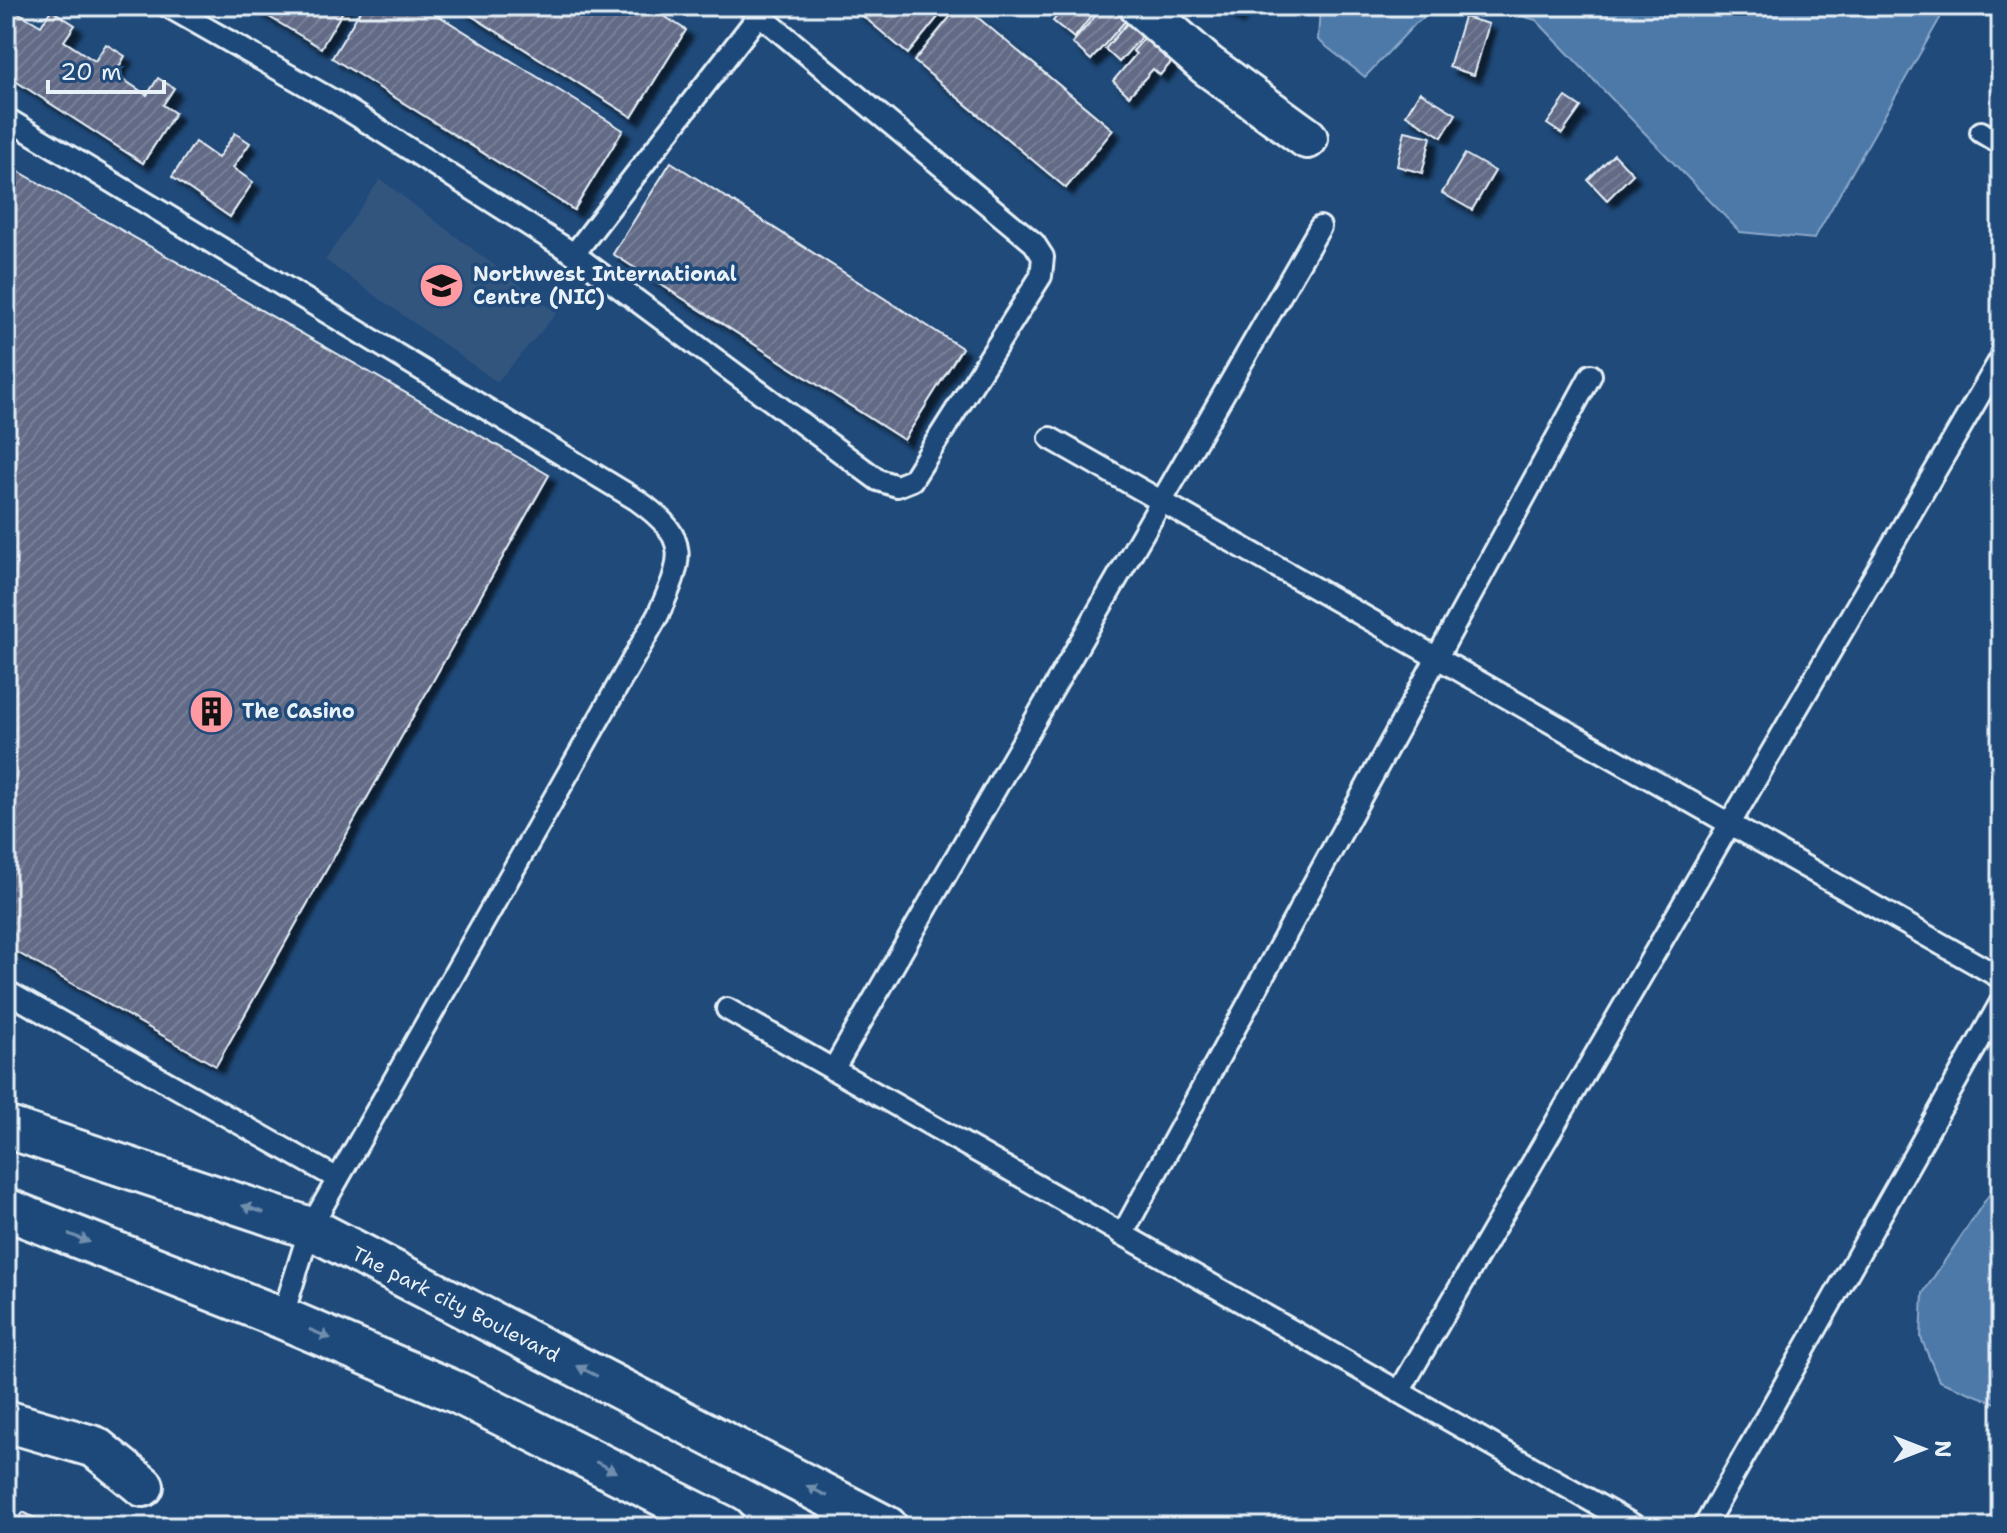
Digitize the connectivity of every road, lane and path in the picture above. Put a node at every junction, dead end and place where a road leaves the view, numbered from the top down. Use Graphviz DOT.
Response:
graph roads {
  1 [pos="167,6"];
  2 [pos="1140,6"];
  3 [pos="754,10"];
  4 [pos="6,118"];
  5 [pos="1981,132"];
  6 [pos="1307,138"];
  7 [pos="2001,144"];
  8 [pos="1320,227"];
  9 [pos="574,254"];
  10 [pos="2001,358"];
  11 [pos="1591,375"];
  12 [pos="1050,438"];
  13 [pos="1162,501"];
  14 [pos="1435,657"];
  15 [pos="1731,825"];
  16 [pos="2001,978"];
  17 [pos="6,991"];
  18 [pos="2001,1002"];
  19 [pos="727,1009"];
  20 [pos="833,1070"];
  21 [pos="6,1127"];
  22 [pos="338,1179"];
  23 [pos="6,1209"];
  24 [pos="310,1228"];
  25 [pos="1122,1235"];
  26 [pos="282,1318"];
  27 [pos="1399,1392"];
  28 [pos="6,1421"];
  29 [pos="143,1486"];
  30 [pos="725,1527"];
  31 [pos="887,1527"];
  32 [pos="1637,1527"];
  33 [pos="1704,1527"];
  1 -- 9 [label="lane"];
  2 -- 6 [label="street"];
  3 -- 9 [label="lane"];
  3 -- 9 [label="lane"];
  4 -- 22 [label="lane"];
  5 -- 7 [label="lane"];
  8 -- 13 [label="lane"];
  10 -- 15 [label="lane"];
  11 -- 14 [label="lane"];
  12 -- 13 [label="lane"];
  13 -- 14 [label="lane"];
  13 -- 20 [label="lane"];
  14 -- 15 [label="lane"];
  14 -- 25 [label="lane"];
  15 -- 16 [label="lane"];
  15 -- 27 [label="lane"];
  17 -- 22 [label="lane"];
  18 -- 33 [label="lane"];
  19 -- 20 [label="lane"];
  20 -- 25 [label="lane"];
  24 -- 21 [label="street, The park city Boulevard, one-way"];
  22 -- 24 [label="lane"];
  23 -- 26 [label="street, one-way"];
  24 -- 26 [label="lane"];
  31 -- 24 [label="street, The park city Boulevard, one-way"];
  25 -- 27 [label="lane"];
  26 -- 30 [label="street, one-way"];
  27 -- 32 [label="lane"];
  28 -- 29 [label="street"];
}
